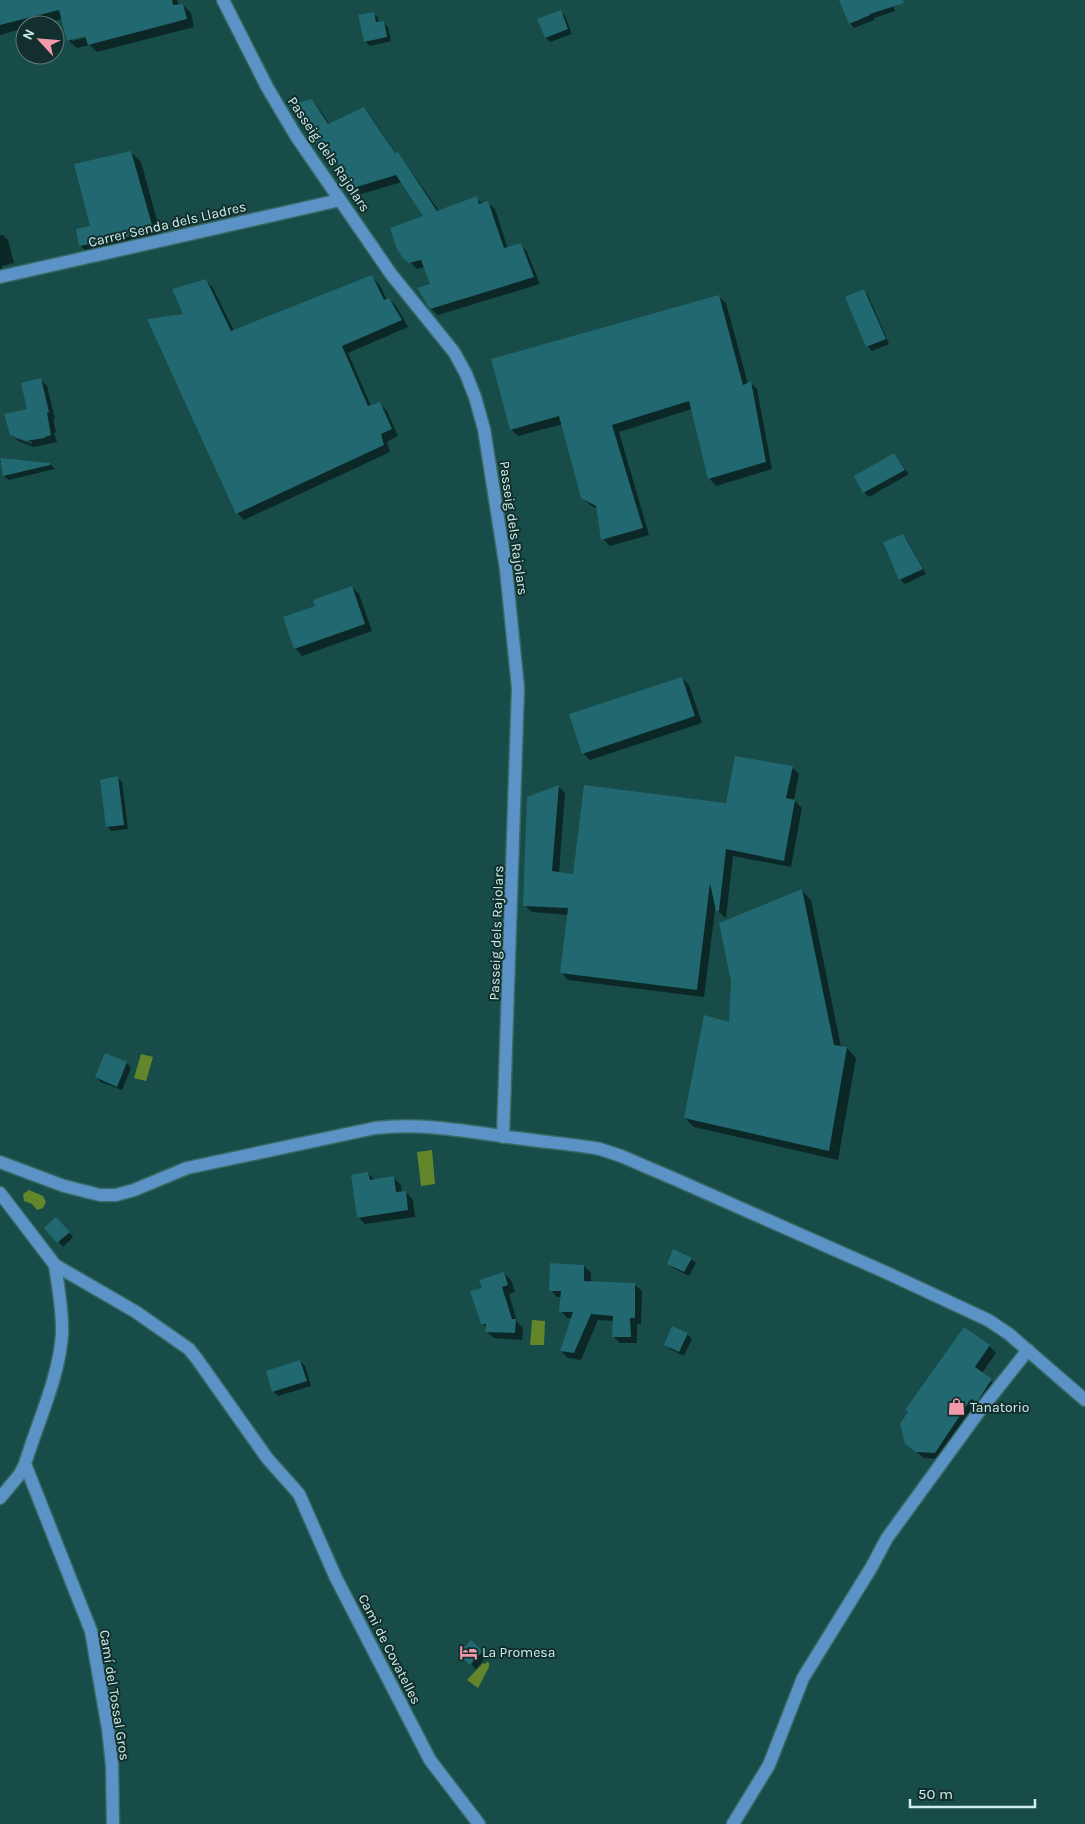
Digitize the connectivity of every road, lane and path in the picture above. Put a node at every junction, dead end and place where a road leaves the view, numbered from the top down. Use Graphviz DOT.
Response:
graph roads {
  1 [pos="223,0"];
  2 [pos="340,200"];
  3 [pos="0,277"];
  4 [pos="503,1136"];
  5 [pos="1,1166"];
  6 [pos="0,1193"];
  7 [pos="55,1265"];
  8 [pos="1028,1350"];
  9 [pos="1085,1400"];
  10 [pos="22,1469"];
  11 [pos="0,1498"];
  12 [pos="113,1824"];
  13 [pos="479,1824"];
  14 [pos="732,1824"];
  1 -- 2 [label="street, Passeig dels Rajolars"];
  2 -- 3 [label="street, Carrer Senda dels Lladres"];
  2 -- 4 [label="street, Passeig dels Rajolars"];
  4 -- 5 [label="street"];
  4 -- 8 [label="street"];
  6 -- 7 [label="street"];
  7 -- 10 [label="street"];
  7 -- 13 [label="street, Camì de Covatelles"];
  8 -- 9 [label="street"];
  8 -- 14 [label="street"];
  10 -- 11 [label="street"];
  10 -- 12 [label="street, Camí del Tossal Gros"];
}
